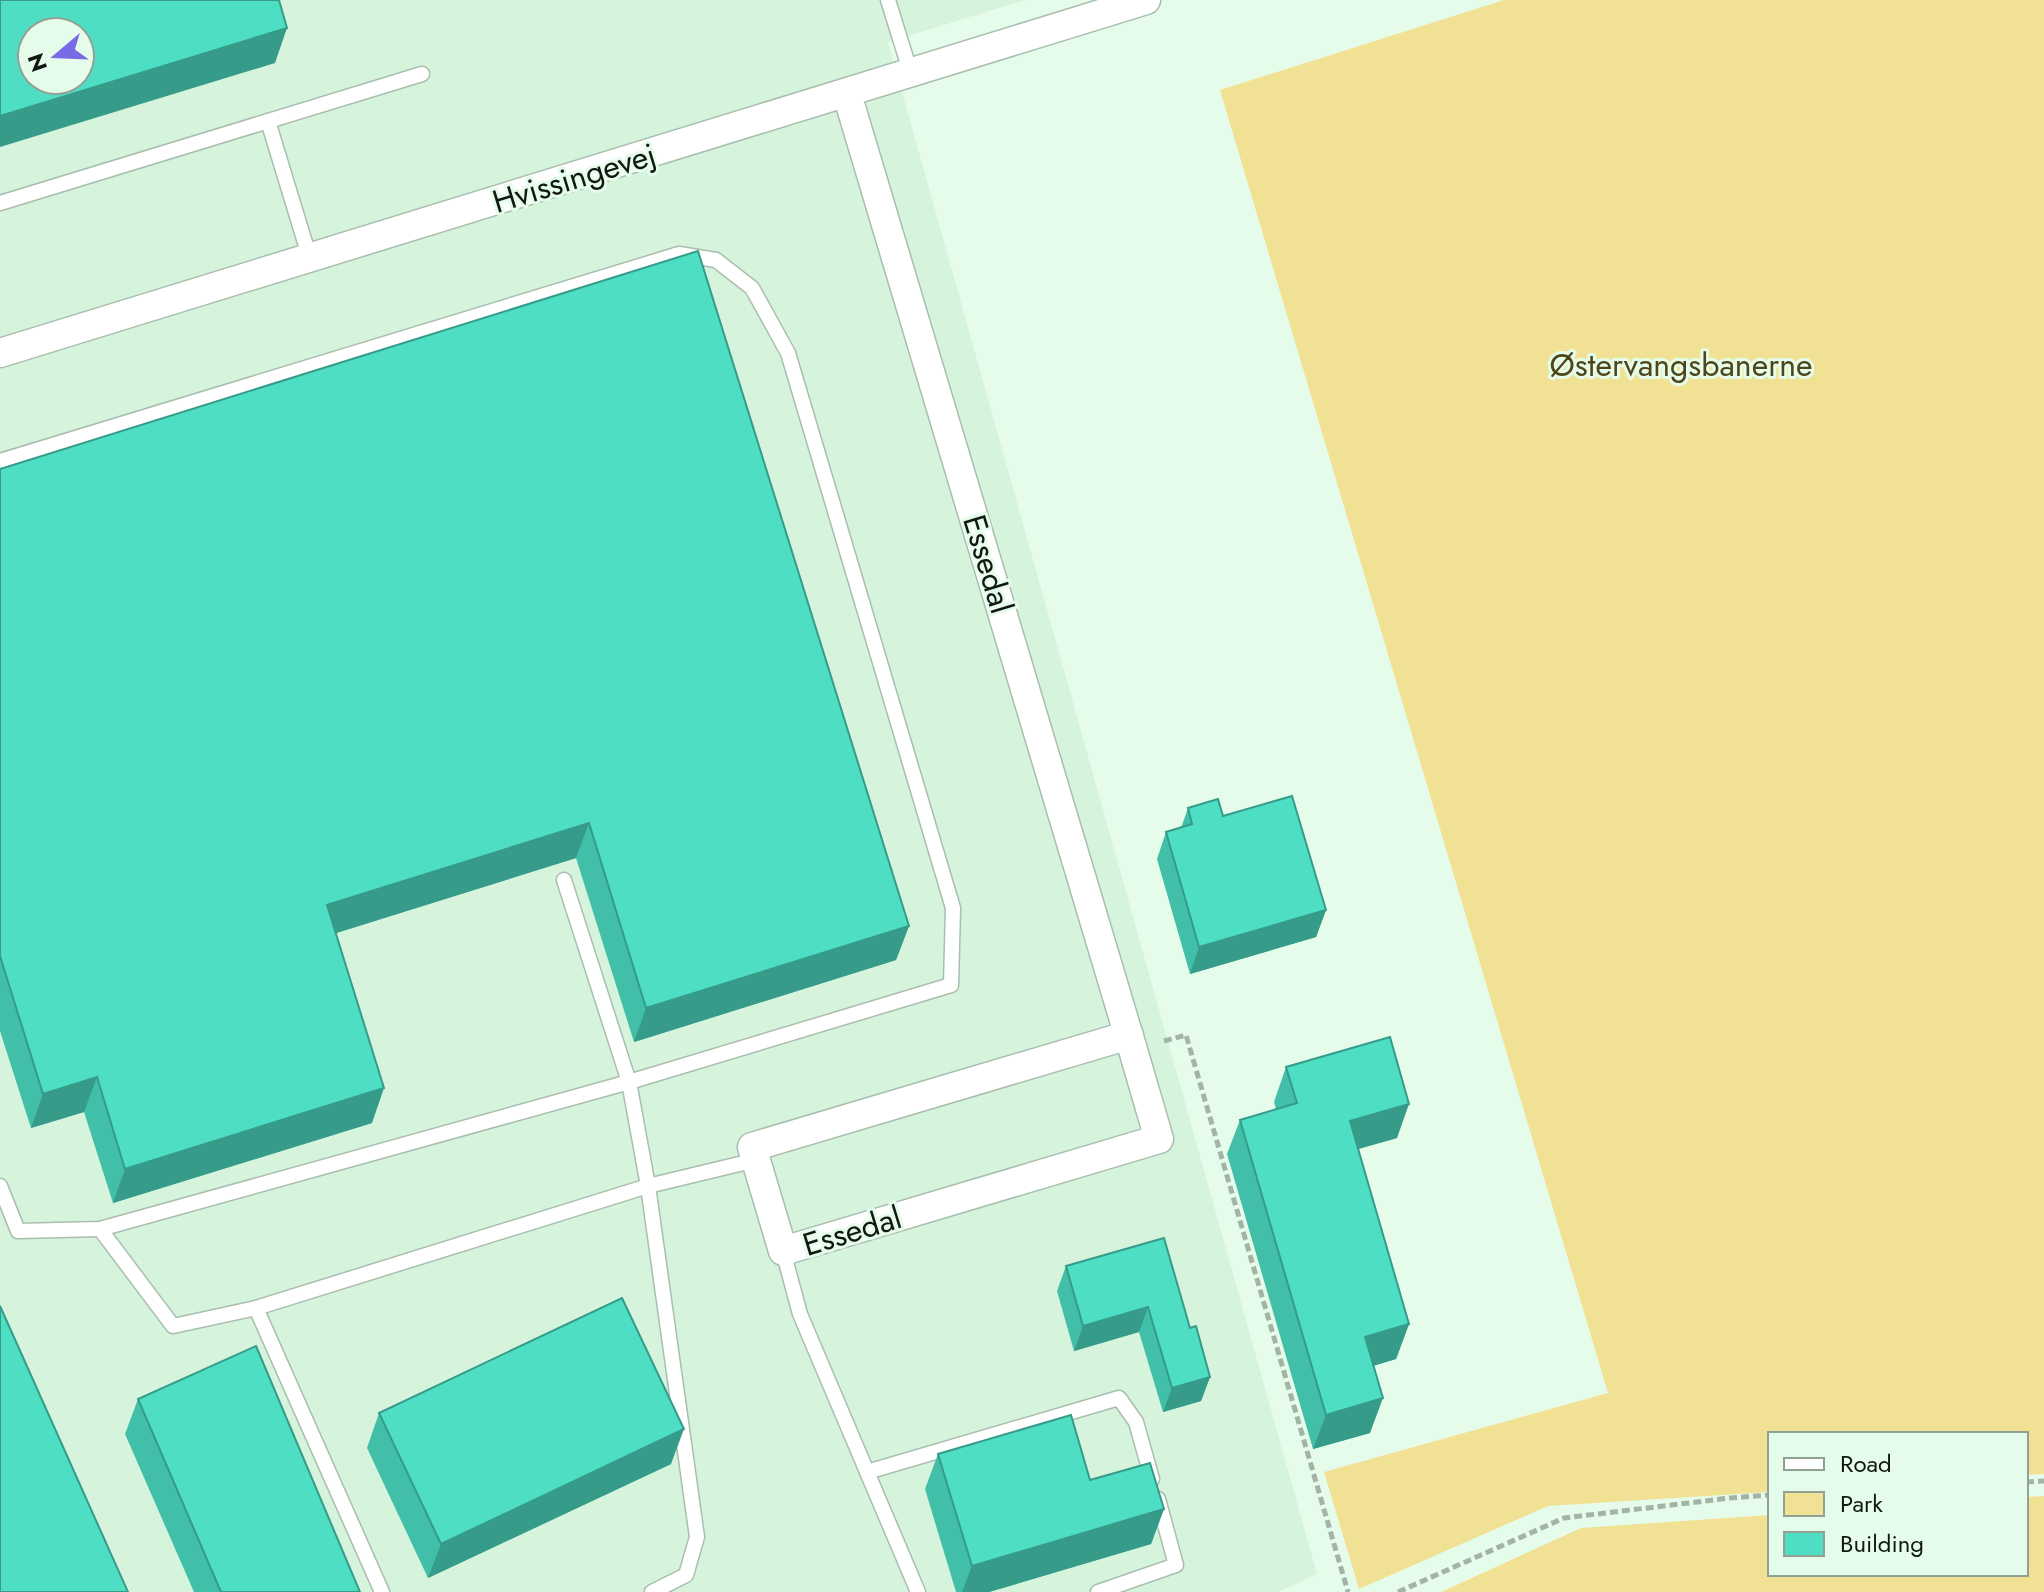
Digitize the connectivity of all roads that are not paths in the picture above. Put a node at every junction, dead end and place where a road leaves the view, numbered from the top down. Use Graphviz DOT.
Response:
graph roads {
  1 [pos="888,0"];
  2 [pos="1143,0"];
  3 [pos="422,74"];
  4 [pos="911,74"];
  5 [pos="847,94"];
  6 [pos="268,121"];
  7 [pos="0,203"];
  8 [pos="310,259"];
  9 [pos="0,353"];
  10 [pos="0,461"];
  11 [pos="564,880"];
  12 [pos="1131,1042"];
  13 [pos="629,1082"];
  14 [pos="756,1160"];
  15 [pos="0,1186"];
  16 [pos="648,1186"];
  17 [pos="100,1229"];
  18 [pos="783,1251"];
  19 [pos="256,1308"];
  20 [pos="867,1472"];
  21 [pos="382,1592"];
  22 [pos="652,1592"];
  23 [pos="918,1592"];
  24 [pos="1098,1592"];
  1 -- 4 [label="lane"];
  2 -- 4 [label="street, Hvissingevej"];
  3 -- 6 [label="lane"];
  4 -- 5 [label="street, Hvissingevej"];
  5 -- 8 [label="street, Hvissingevej"];
  5 -- 12 [label="street, Essedal"];
  6 -- 7 [label="lane"];
  6 -- 8 [label="lane"];
  8 -- 9 [label="street, Hvissingevej"];
  10 -- 13 [label="lane"];
  11 -- 13 [label="lane"];
  12 -- 14 [label="street"];
  12 -- 18 [label="street, Essedal"];
  13 -- 16 [label="lane"];
  13 -- 17 [label="lane"];
  14 -- 16 [label="lane"];
  14 -- 18 [label="street, Essedal"];
  15 -- 17 [label="lane"];
  16 -- 19 [label="lane"];
  16 -- 22 [label="lane"];
  17 -- 19 [label="lane"];
  18 -- 20 [label="lane"];
  19 -- 21 [label="lane"];
  20 -- 23 [label="lane"];
  20 -- 24 [label="lane"];
}
